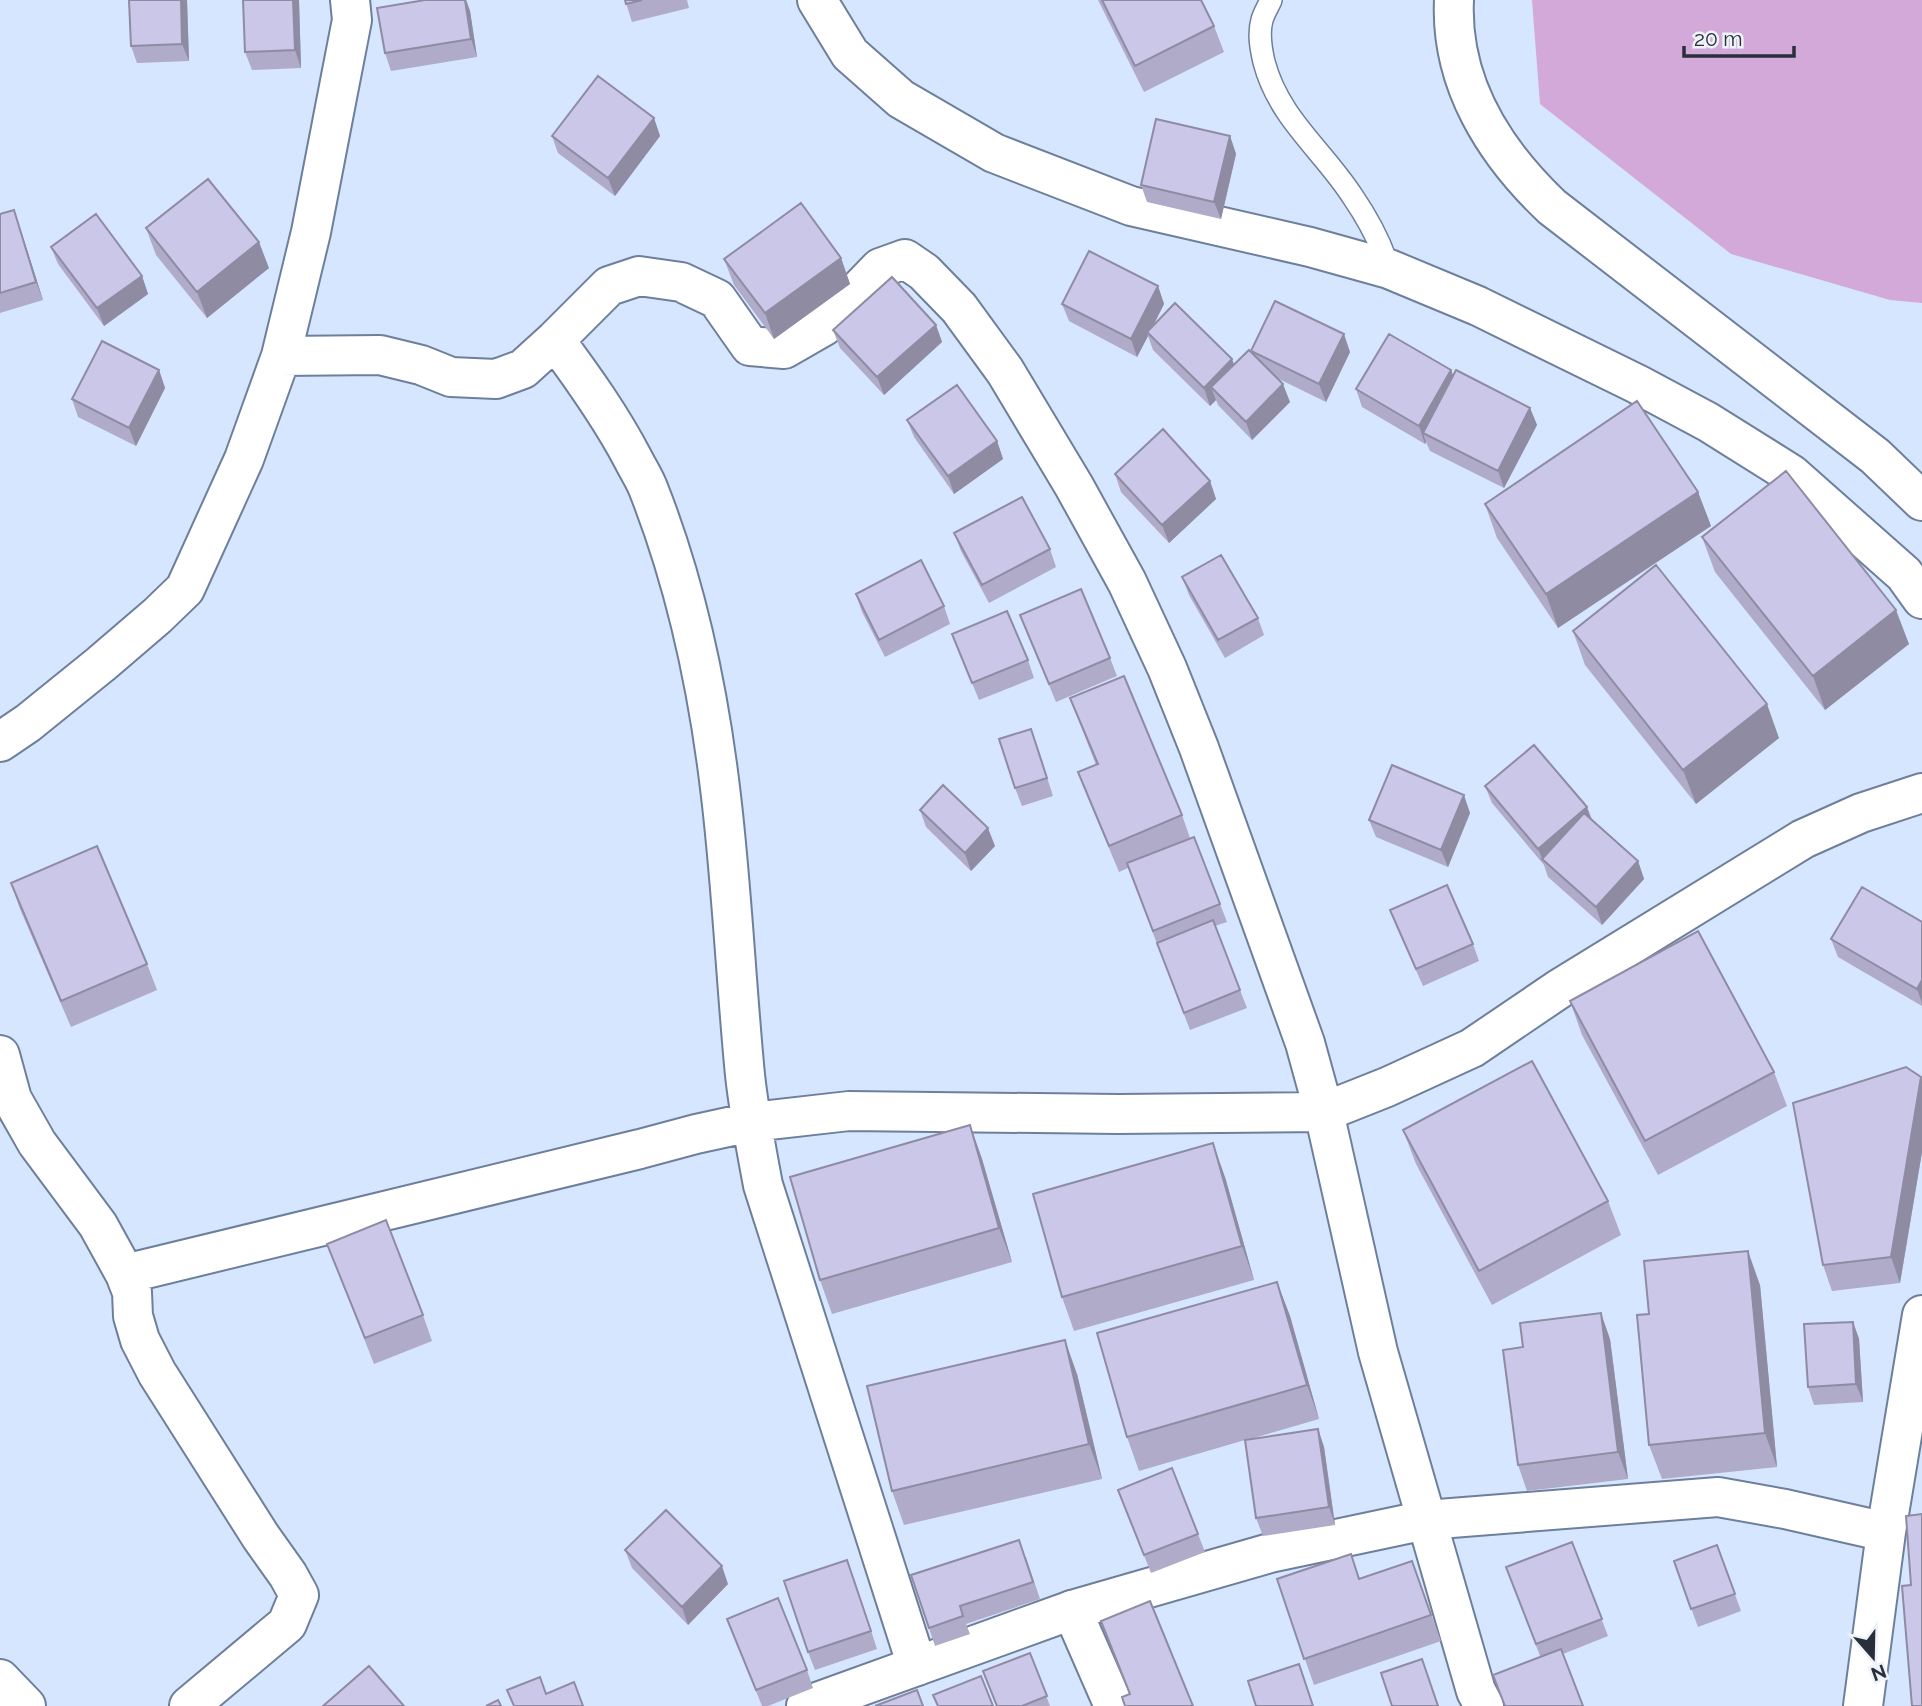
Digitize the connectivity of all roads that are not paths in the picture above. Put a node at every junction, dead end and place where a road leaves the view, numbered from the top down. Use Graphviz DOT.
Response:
graph roads {
  1 [pos="350,0"];
  2 [pos="817,0"];
  3 [pos="1271,0"];
  4 [pos="1452,1"];
  5 [pos="1389,269"];
  6 [pos="555,340"];
  7 [pos="281,356"];
  8 [pos="1922,501"];
  9 [pos="1922,599"];
  10 [pos="0,743"];
  11 [pos="1922,793"];
  12 [pos="0,1055"];
  13 [pos="1324,1112"];
  14 [pos="751,1122"];
  15 [pos="125,1274"];
  16 [pos="1922,1315"];
  17 [pos="1918,1363"];
  18 [pos="1426,1520"];
  19 [pos="1886,1532"];
  20 [pos="1072,1610"];
  21 [pos="917,1666"];
  22 [pos="0,1679"];
  23 [pos="26,1706"];
  24 [pos="189,1706"];
  25 [pos="806,1706"];
  26 [pos="1114,1706"];
  27 [pos="1484,1706"];
  28 [pos="1863,1706"];
  1 -- 7 [label="street"];
  2 -- 5 [label="street"];
  3 -- 5 [label="lane"];
  4 -- 8 [label="street"];
  5 -- 9 [label="street"];
  6 -- 7 [label="street"];
  6 -- 13 [label="street"];
  6 -- 14 [label="street"];
  7 -- 10 [label="street"];
  11 -- 13 [label="street"];
  12 -- 15 [label="street"];
  13 -- 14 [label="street"];
  13 -- 18 [label="street"];
  14 -- 15 [label="street"];
  14 -- 21 [label="street"];
  15 -- 24 [label="street"];
  16 -- 17 [label="street"];
  17 -- 19 [label="street"];
  18 -- 19 [label="street"];
  18 -- 20 [label="street"];
  18 -- 27 [label="street"];
  19 -- 28 [label="street"];
  20 -- 21 [label="street"];
  20 -- 26 [label="street"];
  21 -- 25 [label="street"];
  22 -- 23 [label="street"];
}
